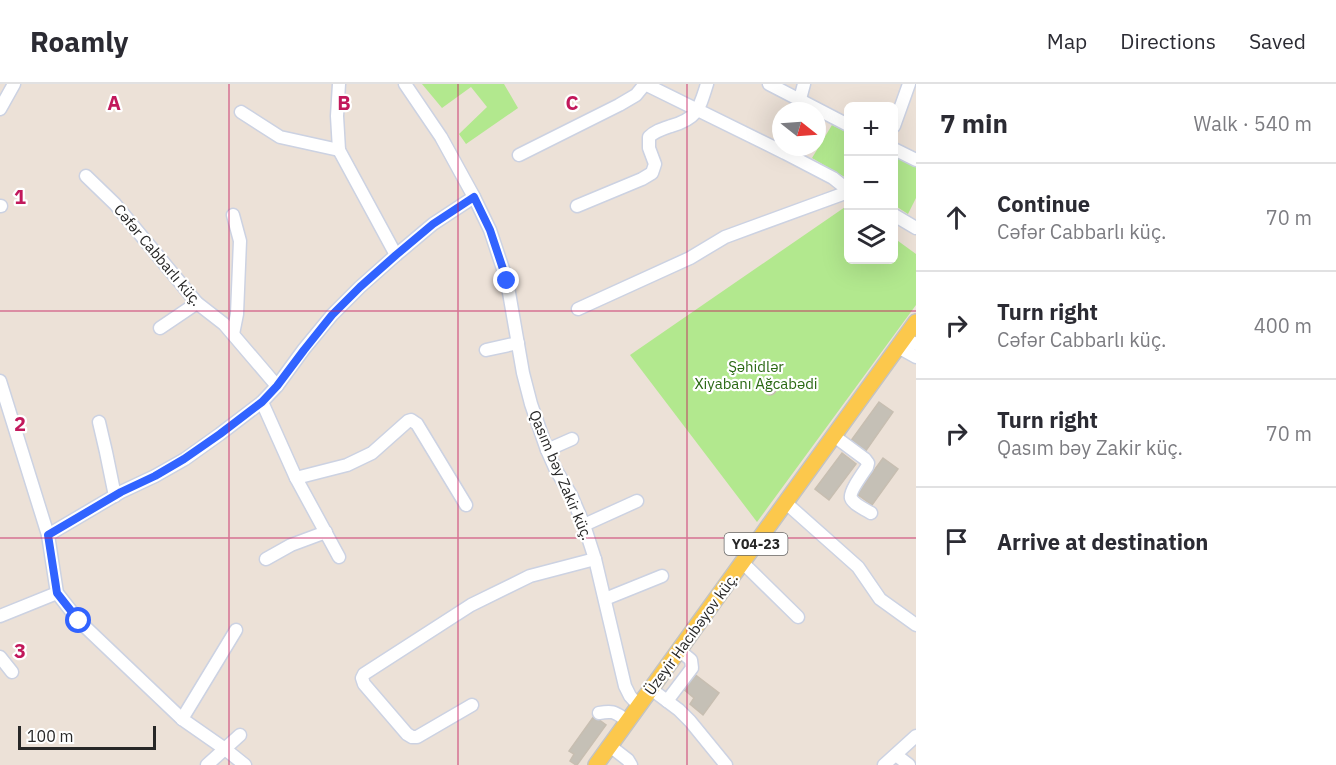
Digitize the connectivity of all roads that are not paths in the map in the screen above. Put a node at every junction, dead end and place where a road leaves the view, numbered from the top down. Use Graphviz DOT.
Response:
graph roads {
  1 [pos="14,84"];
  2 [pos="339,84"];
  3 [pos="405,84"];
  4 [pos="645,84"];
  5 [pos="707,84"];
  6 [pos="770,84"];
  7 [pos="804,84"];
  8 [pos="909,84"];
  9 [pos="800,99"];
  10 [pos="0,109"];
  11 [pos="699,109"];
  12 [pos="241,112"];
  13 [pos="898,115"];
  14 [pos="844,122"];
  15 [pos="339,150"];
  16 [pos="898,150"];
  17 [pos="519,155"];
  18 [pos="916,160"];
  19 [pos="86,176"];
  20 [pos="844,187"];
  21 [pos="844,193"];
  22 [pos="474,197"];
  23 [pos="578,206"];
  24 [pos="233,215"];
  25 [pos="898,217"];
  26 [pos="916,228"];
  27 [pos="396,255"];
  28 [pos="197,303"];
  29 [pos="578,309"];
  30 [pos="916,322"];
  31 [pos="160,328"];
  32 [pos="233,333"];
  33 [pos="518,343"];
  34 [pos="906,343"];
  35 [pos="486,350"];
  36 [pos="916,357"];
  37 [pos="0,381"];
  38 [pos="277,386"];
  39 [pos="262,402"];
  40 [pos="99,422"];
  41 [pos="834,436"];
  42 [pos="572,439"];
  43 [pos="547,450"];
  44 [pos="296,478"];
  45 [pos="115,496"];
  46 [pos="637,501"];
  47 [pos="786,503"];
  48 [pos="465,505"];
  49 [pos="871,513"];
  50 [pos="584,525"];
  51 [pos="326,532"];
  52 [pos="48,535"];
  53 [pos="339,556"];
  54 [pos="266,559"];
  55 [pos="595,559"];
  56 [pos="742,563"];
  57 [pos="662,576"];
  58 [pos="57,593"];
  59 [pos="605,599"];
  60 [pos="0,615"];
  61 [pos="798,617"];
  62 [pos="916,625"];
  63 [pos="236,630"];
  64 [pos="679,650"];
  65 [pos="0,657"];
  66 [pos="12,672"];
  67 [pos="651,689"];
  68 [pos="667,701"];
  69 [pos="472,705"];
  70 [pos="639,706"];
  71 [pos="599,712"];
  72 [pos="182,720"];
  73 [pos="628,721"];
  74 [pos="240,735"];
  75 [pos="916,736"];
  76 [pos="610,746"];
  77 [pos="225,749"];
  78 [pos="896,755"];
  79 [pos="207,765"];
  80 [pos="245,765"];
  81 [pos="596,765"];
  82 [pos="631,765"];
  83 [pos="726,765"];
  84 [pos="884,765"];
  85 [pos="909,765"];
  1 -- 10 [label="street"];
  2 -- 15 [label="street"];
  3 -- 22 [label="street, Qasım bəy Zakir küç."];
  4 -- 11 [label="street"];
  4 -- 17 [label="street"];
  5 -- 11 [label="street"];
  6 -- 9 [label="street"];
  7 -- 9 [label="street"];
  8 -- 13 [label="street"];
  9 -- 14 [label="street"];
  11 -- 20 [label="street"];
  11 -- 23 [label="street"];
  12 -- 15 [label="street"];
  15 -- 27 [label="street"];
  16 -- 18 [label="street"];
  19 -- 28 [label="street, Cəfər Cabbarlı küç."];
  21 -- 29 [label="street"];
  22 -- 27 [label="street"];
  22 -- 33 [label="street, Qasım bəy Zakir küç."];
  24 -- 32 [label="street"];
  25 -- 26 [label="street"];
  27 -- 38 [label="street"];
  28 -- 31 [label="street"];
  28 -- 32 [label="street, Cəfər Cabbarlı küç."];
  30 -- 34 [label="main road, Üzeyir Hacıbəyov küç. / Y04-23"];
  32 -- 38 [label="street, Cəfər Cabbarlı küç."];
  33 -- 35 [label="street"];
  33 -- 43 [label="street, Qasım bəy Zakir küç."];
  34 -- 36 [label="street"];
  34 -- 41 [label="main road, Üzeyir Hacıbəyov küç. / Y04-23"];
  37 -- 52 [label="street"];
  38 -- 39 [label="street"];
  39 -- 44 [label="street"];
  39 -- 45 [label="street"];
  40 -- 45 [label="street"];
  41 -- 47 [label="main road, Üzeyir Hacıbəyov küç. / Y04-23"];
  41 -- 49 [label="street"];
  42 -- 43 [label="street"];
  43 -- 50 [label="street, Qasım bəy Zakir küç."];
  44 -- 48 [label="street"];
  44 -- 51 [label="street"];
  45 -- 52 [label="street"];
  46 -- 50 [label="street"];
  47 -- 56 [label="main road, Üzeyir Hacıbəyov küç. / Y04-23"];
  47 -- 62 [label="street"];
  50 -- 55 [label="street, Qasım bəy Zakir küç."];
  51 -- 53 [label="street"];
  51 -- 54 [label="street"];
  52 -- 58 [label="street"];
  55 -- 59 [label="street, Qasım bəy Zakir küç."];
  55 -- 69 [label="street"];
  56 -- 61 [label="street"];
  56 -- 64 [label="main road, Üzeyir Hacıbəyov küç. / Y04-23"];
  57 -- 59 [label="street"];
  58 -- 60 [label="street"];
  58 -- 72 [label="street"];
  59 -- 70 [label="street, Qasım bəy Zakir küç."];
  63 -- 72 [label="street"];
  64 -- 67 [label="main road, Üzeyir Hacıbəyov küç. / Y04-23"];
  64 -- 68 [label="street"];
  65 -- 66 [label="street"];
  67 -- 68 [label="street"];
  67 -- 70 [label="main road, Üzeyir Hacıbəyov küç. / Y04-23"];
  68 -- 83 [label="street"];
  70 -- 73 [label="main road, Üzeyir Hacıbəyov küç. / Y04-23"];
  71 -- 73 [label="street"];
  72 -- 77 [label="street"];
  73 -- 76 [label="main road, Üzeyir Hacıbəyov küç. / Y04-23"];
  74 -- 77 [label="street"];
  75 -- 78 [label="street"];
  76 -- 81 [label="main road, Üzeyir Hacıbəyov küç. / Y04-23"];
  76 -- 82 [label="street"];
  77 -- 79 [label="street"];
  77 -- 80 [label="street"];
  78 -- 84 [label="street"];
  78 -- 85 [label="street"];
}
